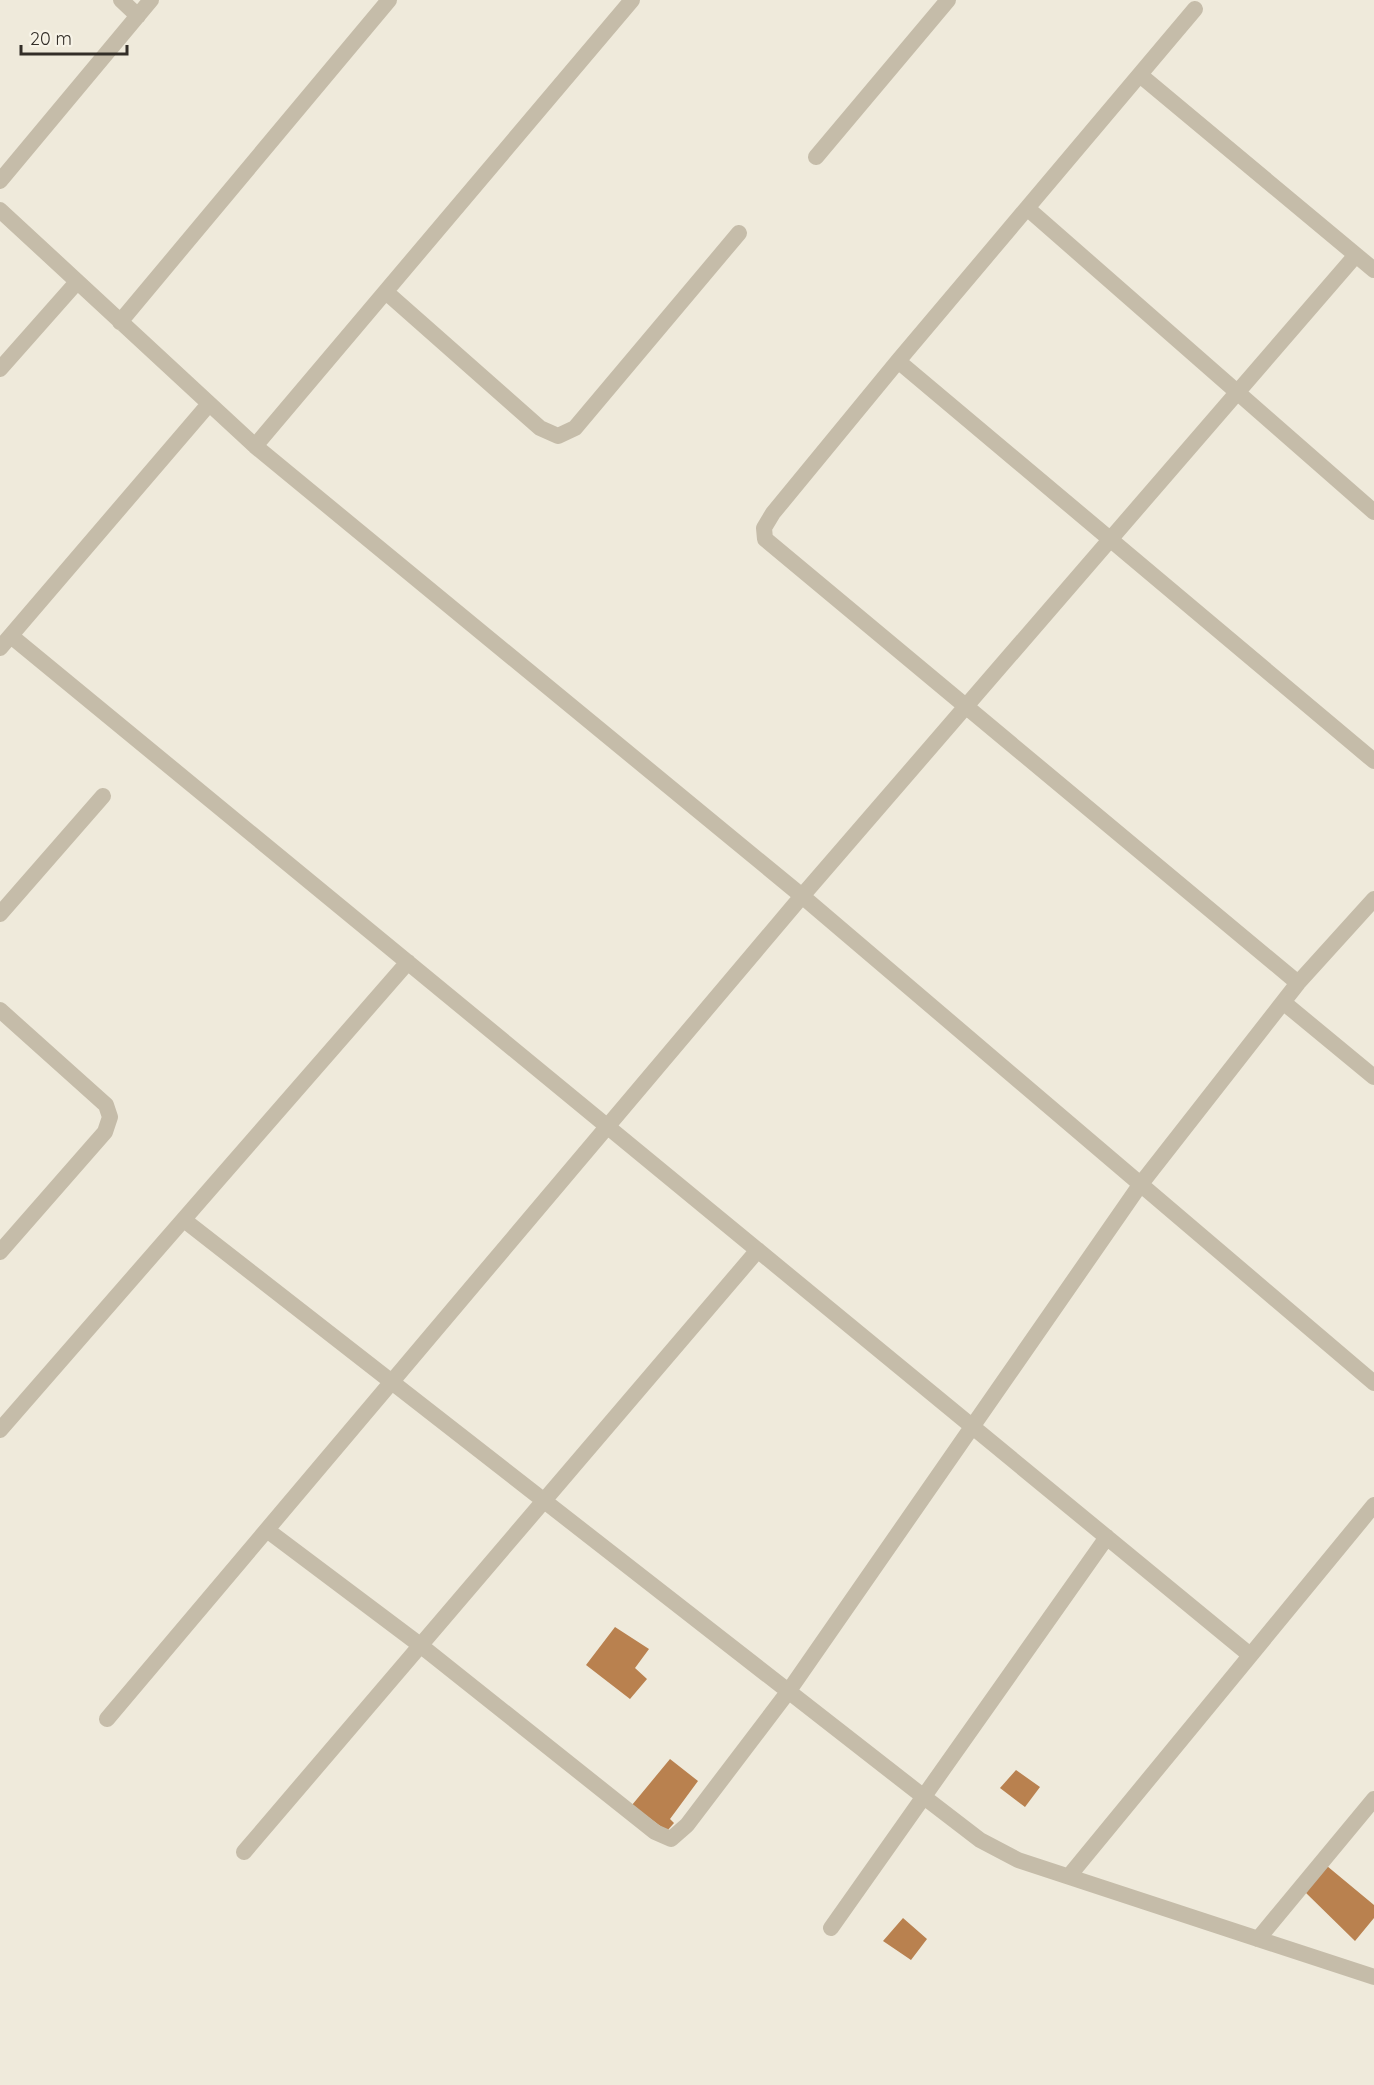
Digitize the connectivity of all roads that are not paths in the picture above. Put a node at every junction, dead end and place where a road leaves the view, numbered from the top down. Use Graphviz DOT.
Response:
graph roads {
  1 [pos="121,0"];
  2 [pos="150,0"];
  3 [pos="389,0"];
  4 [pos="632,0"];
  5 [pos="948,0"];
  6 [pos="1195,9"];
  7 [pos="138,16"];
  8 [pos="1140,75"];
  9 [pos="816,158"];
  10 [pos="0,181"];
  11 [pos="1028,208"];
  12 [pos="0,210"];
  13 [pos="739,233"];
  14 [pos="1356,255"];
  15 [pos="1374,270"];
  16 [pos="77,282"];
  17 [pos="386,292"];
  18 [pos="120,322"];
  19 [pos="898,360"];
  20 [pos="0,369"];
  21 [pos="1238,392"];
  22 [pos="209,404"];
  23 [pos="255,446"];
  24 [pos="1374,512"];
  25 [pos="1110,539"];
  26 [pos="5,642"];
  27 [pos="966,706"];
  28 [pos="1374,761"];
  29 [pos="103,796"];
  30 [pos="802,896"];
  31 [pos="1374,899"];
  32 [pos="0,914"];
  33 [pos="408,962"];
  34 [pos="1298,983"];
  35 [pos="1283,1002"];
  36 [pos="0,1010"];
  37 [pos="1374,1077"];
  38 [pos="607,1126"];
  39 [pos="1140,1185"];
  40 [pos="184,1220"];
  41 [pos="758,1250"];
  42 [pos="0,1252"];
  43 [pos="392,1382"];
  44 [pos="1374,1383"];
  45 [pos="973,1426"];
  46 [pos="0,1430"];
  47 [pos="544,1501"];
  48 [pos="1374,1505"];
  49 [pos="267,1530"];
  50 [pos="1107,1537"];
  51 [pos="420,1645"];
  52 [pos="1250,1655"];
  53 [pos="788,1692"];
  54 [pos="107,1719"];
  55 [pos="924,1797"];
  56 [pos="1374,1799"];
  57 [pos="244,1852"];
  58 [pos="1069,1876"];
  59 [pos="831,1928"];
  60 [pos="1258,1939"];
  61 [pos="1374,1977"];
  1 -- 7 [label="street"];
  2 -- 7 [label="street"];
  3 -- 18 [label="street"];
  4 -- 17 [label="street"];
  5 -- 9 [label="street"];
  6 -- 8 [label="street"];
  7 -- 10 [label="street"];
  8 -- 11 [label="street"];
  8 -- 14 [label="street"];
  11 -- 19 [label="street"];
  11 -- 21 [label="street"];
  12 -- 16 [label="street"];
  13 -- 17 [label="street"];
  14 -- 15 [label="street"];
  14 -- 21 [label="street"];
  16 -- 18 [label="street"];
  16 -- 20 [label="street"];
  17 -- 23 [label="street"];
  18 -- 22 [label="street"];
  19 -- 25 [label="street"];
  19 -- 27 [label="street"];
  21 -- 24 [label="street"];
  21 -- 25 [label="street"];
  22 -- 23 [label="street"];
  22 -- 26 [label="street"];
  23 -- 30 [label="street"];
  25 -- 27 [label="street"];
  25 -- 28 [label="street"];
  26 -- 33 [label="street"];
  27 -- 30 [label="street"];
  27 -- 34 [label="street"];
  29 -- 32 [label="street"];
  30 -- 38 [label="street"];
  30 -- 39 [label="street"];
  31 -- 34 [label="street"];
  33 -- 38 [label="street"];
  33 -- 40 [label="street"];
  34 -- 35 [label="street"];
  35 -- 37 [label="street"];
  35 -- 39 [label="street"];
  36 -- 42 [label="street"];
  38 -- 41 [label="street"];
  38 -- 43 [label="street"];
  39 -- 44 [label="street"];
  39 -- 45 [label="street"];
  40 -- 43 [label="street"];
  40 -- 46 [label="street"];
  41 -- 45 [label="street"];
  41 -- 47 [label="street"];
  43 -- 47 [label="street"];
  43 -- 49 [label="street"];
  45 -- 50 [label="street"];
  45 -- 53 [label="street"];
  47 -- 51 [label="street"];
  47 -- 53 [label="street"];
  48 -- 52 [label="street"];
  49 -- 51 [label="street"];
  49 -- 54 [label="street"];
  50 -- 52 [label="street"];
  50 -- 55 [label="street"];
  51 -- 53 [label="street"];
  51 -- 57 [label="street"];
  52 -- 58 [label="street"];
  53 -- 55 [label="street"];
  55 -- 58 [label="street"];
  55 -- 59 [label="street"];
  56 -- 60 [label="street"];
  58 -- 60 [label="street"];
  60 -- 61 [label="street"];
}
